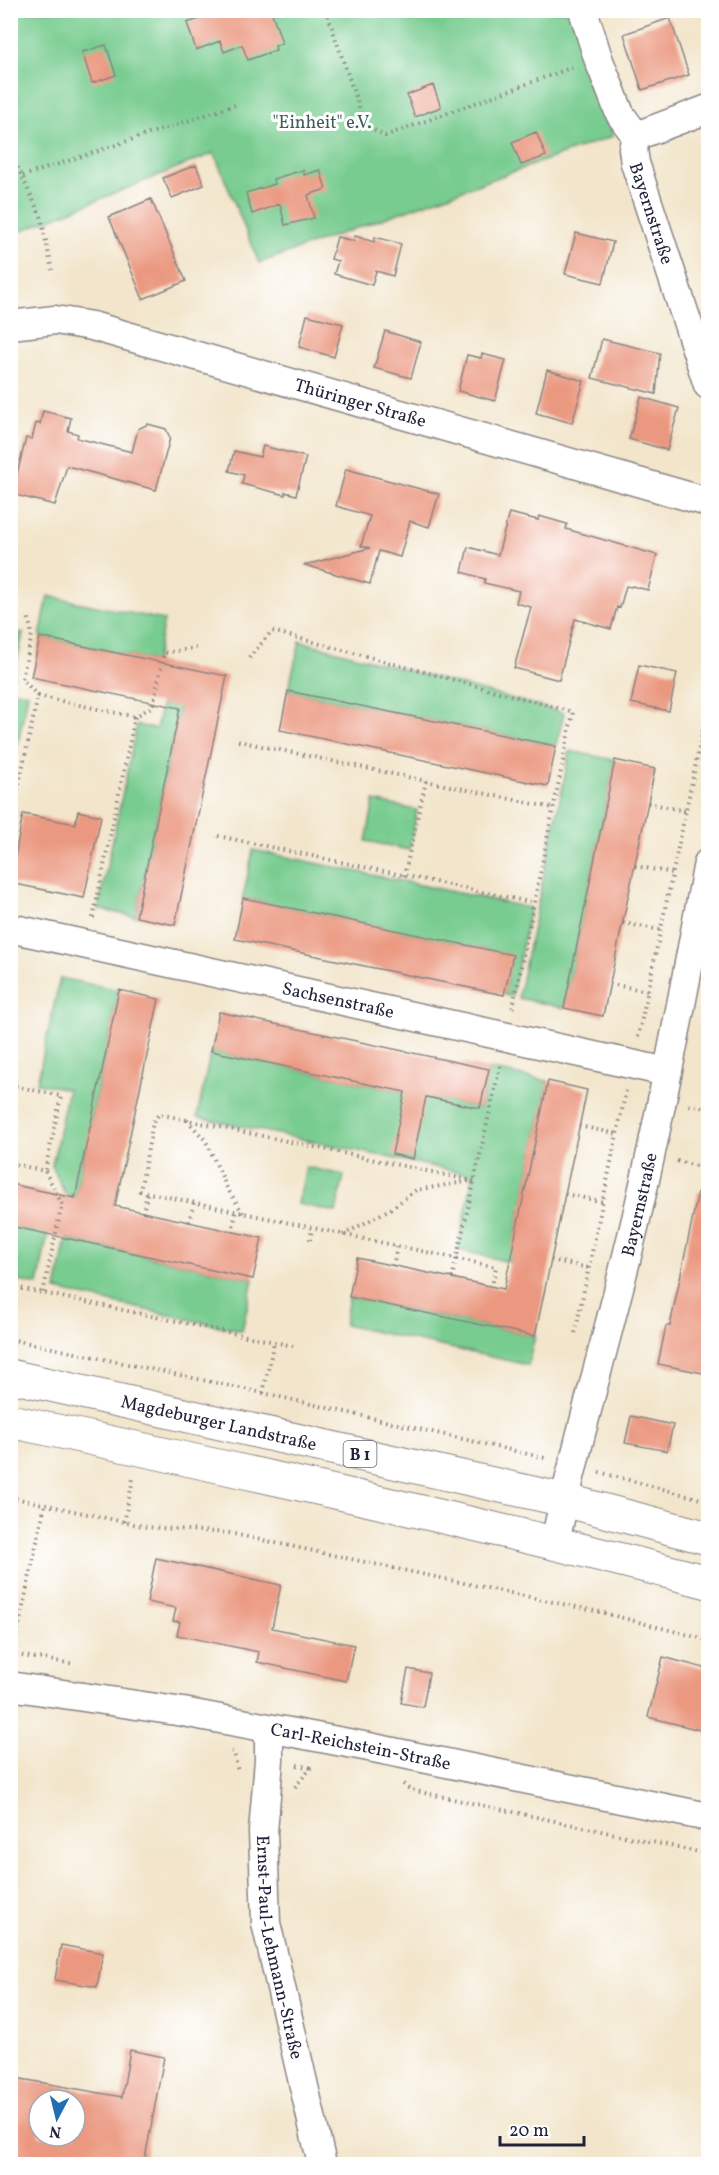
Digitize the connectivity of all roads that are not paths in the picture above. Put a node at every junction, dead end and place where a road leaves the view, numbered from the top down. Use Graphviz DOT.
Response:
graph roads {
  1 [pos="583,10"];
  2 [pos="708,109"];
  3 [pos="636,136"];
  4 [pos="10,325"];
  5 [pos="708,385"];
  6 [pos="708,502"];
  7 [pos="708,863"];
  8 [pos="10,928"];
  9 [pos="667,1072"];
  10 [pos="10,1376"];
  11 [pos="10,1421"];
  12 [pos="564,1500"];
  13 [pos="708,1538"];
  14 [pos="555,1542"];
  15 [pos="708,1582"];
  16 [pos="10,1686"];
  17 [pos="269,1729"];
  18 [pos="708,1817"];
  19 [pos="322,2164"];
  1 -- 3 [label="street, Bayernstraße"];
  2 -- 3 [label="street"];
  3 -- 5 [label="street, Bayernstraße"];
  4 -- 6 [label="street, Thüringer Straße"];
  7 -- 9 [label="street, Bayernstraße"];
  8 -- 9 [label="street, Sachsenstraße"];
  9 -- 12 [label="street, Bayernstraße"];
  10 -- 12 [label="main road, Magdeburger Landstraße / B 1"];
  11 -- 14 [label="main road, B 1"];
  12 -- 13 [label="main road, Magdeburger Landstraße / B 1"];
  12 -- 14 [label="street, Bayernstraße"];
  14 -- 15 [label="main road, B 1"];
  16 -- 17 [label="street, Carl-Reichstein-Straße"];
  17 -- 18 [label="street, Carl-Reichstein-Straße"];
  17 -- 19 [label="street, Ernst-Paul-Lehmann-Straße"];
}
